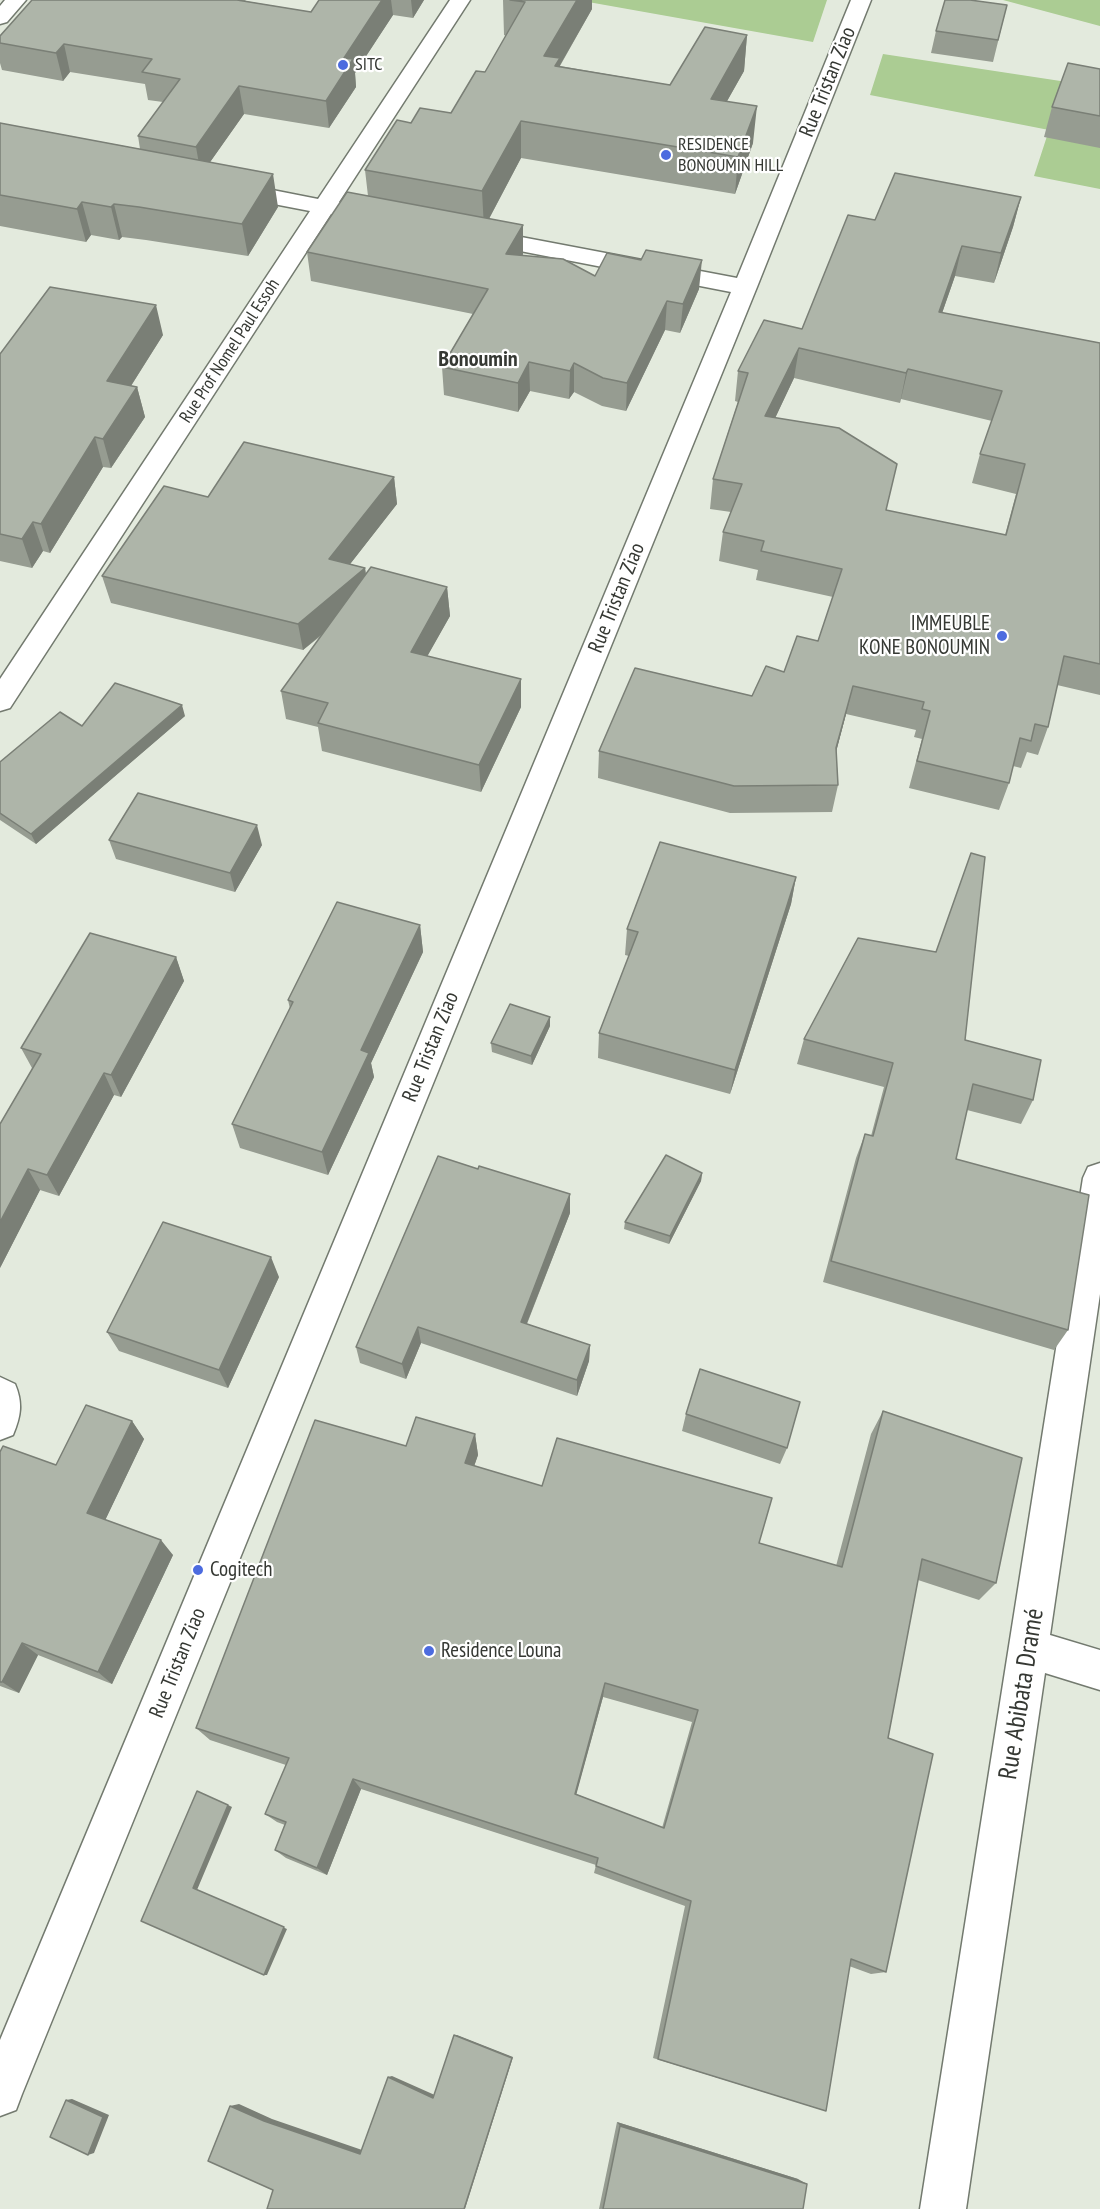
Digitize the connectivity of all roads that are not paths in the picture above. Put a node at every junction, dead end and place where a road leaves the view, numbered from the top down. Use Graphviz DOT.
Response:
graph roads {
  1 [pos="16,0"];
  2 [pos="460,0"];
  3 [pos="861,0"];
  4 [pos="0,18"];
  5 [pos="209,184"];
  6 [pos="325,207"];
  7 [pos="360,213"];
  8 [pos="453,231"];
  9 [pos="745,287"];
  10 [pos="0,701"];
  11 [pos="1100,1178"];
  12 [pos="0,1394"];
  13 [pos="0,1422"];
  14 [pos="1029,1648"];
  15 [pos="1100,1670"];
  16 [pos="0,2094"];
  17 [pos="943,2209"];
  1 -- 4 [label="street"];
  2 -- 6 [label="street, Rue Prof Nomel Paul Essoh"];
  3 -- 9 [label="street, Rue Tristan Ziao"];
  5 -- 6 [label="street"];
  6 -- 7 [label="street"];
  6 -- 10 [label="street, Rue Prof Nomel Paul Essoh"];
  8 -- 9 [label="street"];
  9 -- 16 [label="street, Rue Tristan Ziao"];
  11 -- 14 [label="street, Rue Abibata Dramé"];
  12 -- 13 [label="street"];
  14 -- 15 [label="street"];
  14 -- 17 [label="street, Rue Abibata Dramé"];
}
